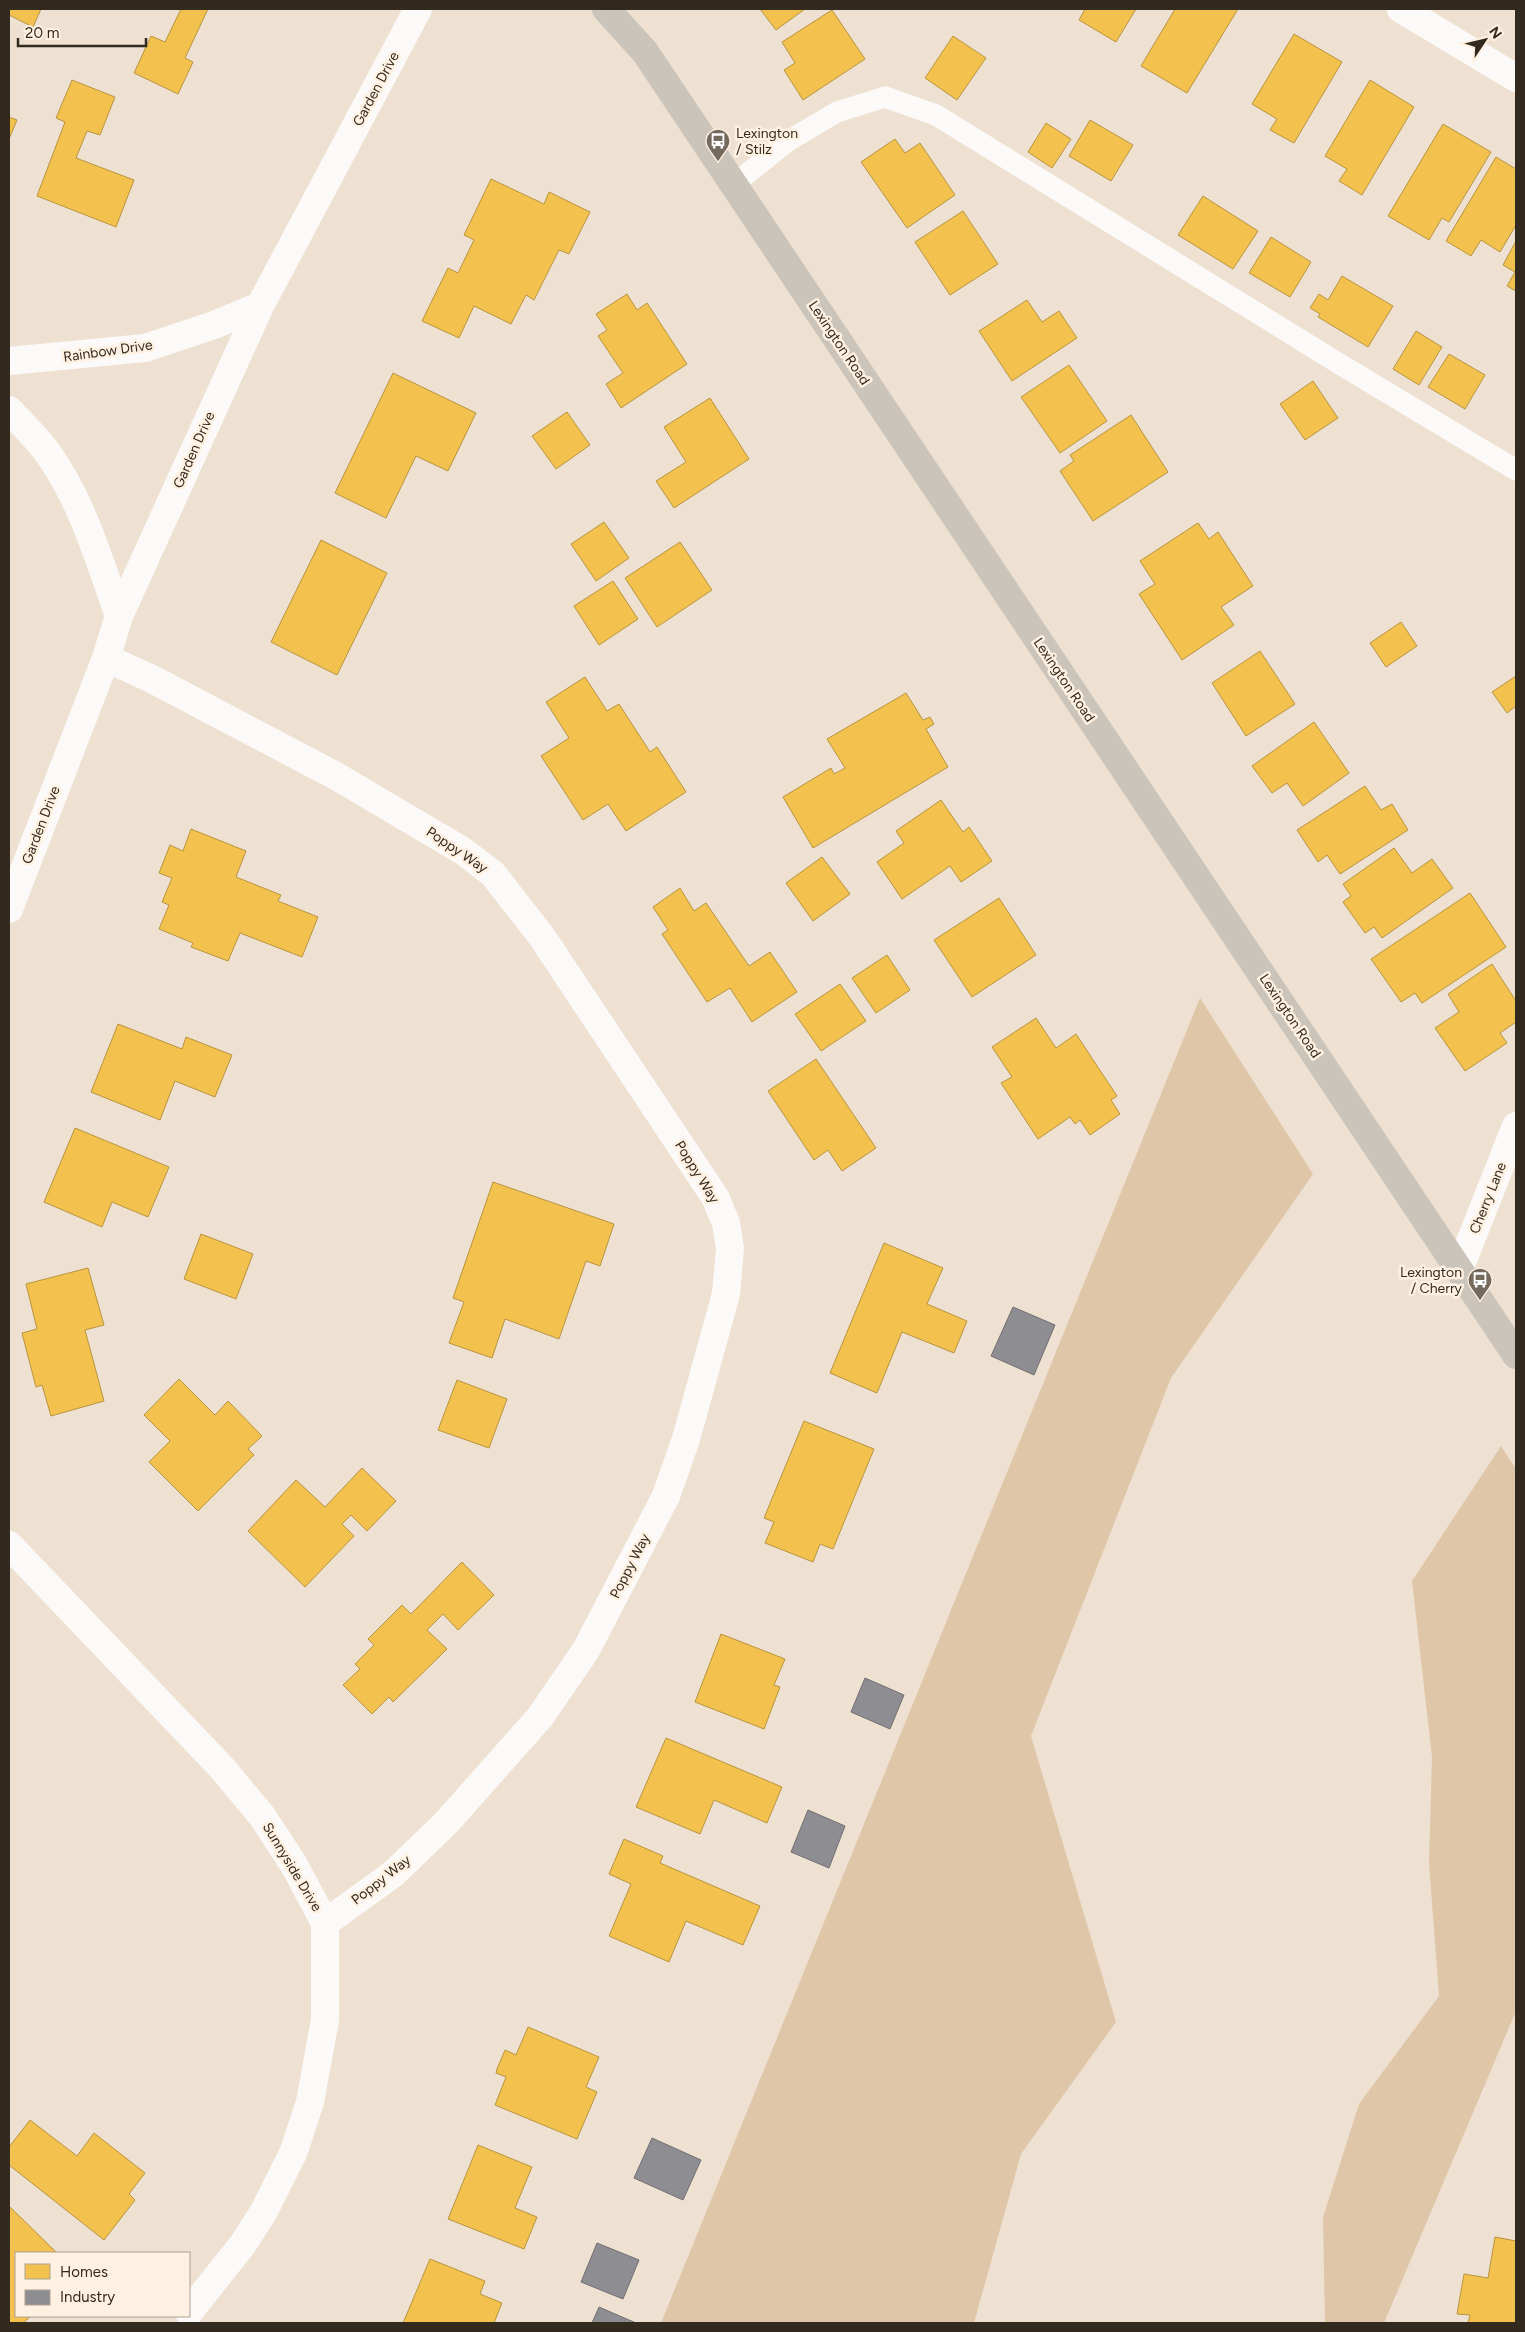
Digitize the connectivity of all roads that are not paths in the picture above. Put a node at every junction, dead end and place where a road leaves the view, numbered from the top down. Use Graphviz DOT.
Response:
graph roads {
  1 [pos="418,9"];
  2 [pos="606,9"];
  3 [pos="1401,9"];
  4 [pos="1516,78"];
  5 [pos="733,185"];
  6 [pos="260,306"];
  7 [pos="9,361"];
  8 [pos="9,410"];
  9 [pos="1516,470"];
  10 [pos="119,616"];
  11 [pos="106,658"];
  12 [pos="9,910"];
  13 [pos="1516,1126"];
  14 [pos="1459,1270"];
  15 [pos="1516,1355"];
  16 [pos="9,1545"];
  17 [pos="325,1923"];
  18 [pos="190,2311"];
  1 -- 6 [label="street, Garden Drive"];
  2 -- 5 [label="main road, Lexington Road"];
  3 -- 4 [label="street"];
  5 -- 9 [label="lane"];
  5 -- 14 [label="main road, Lexington Road"];
  6 -- 7 [label="street, Rainbow Drive"];
  6 -- 10 [label="street, Garden Drive"];
  8 -- 10 [label="street"];
  10 -- 11 [label="street, Garden Drive"];
  11 -- 12 [label="street, Garden Drive"];
  11 -- 17 [label="street, Poppy Way"];
  13 -- 14 [label="street, Cherry Lane"];
  14 -- 15 [label="main road, Lexington Road"];
  16 -- 17 [label="street, Sunnyside Drive"];
  17 -- 18 [label="street, Sunnyside Drive"];
}
